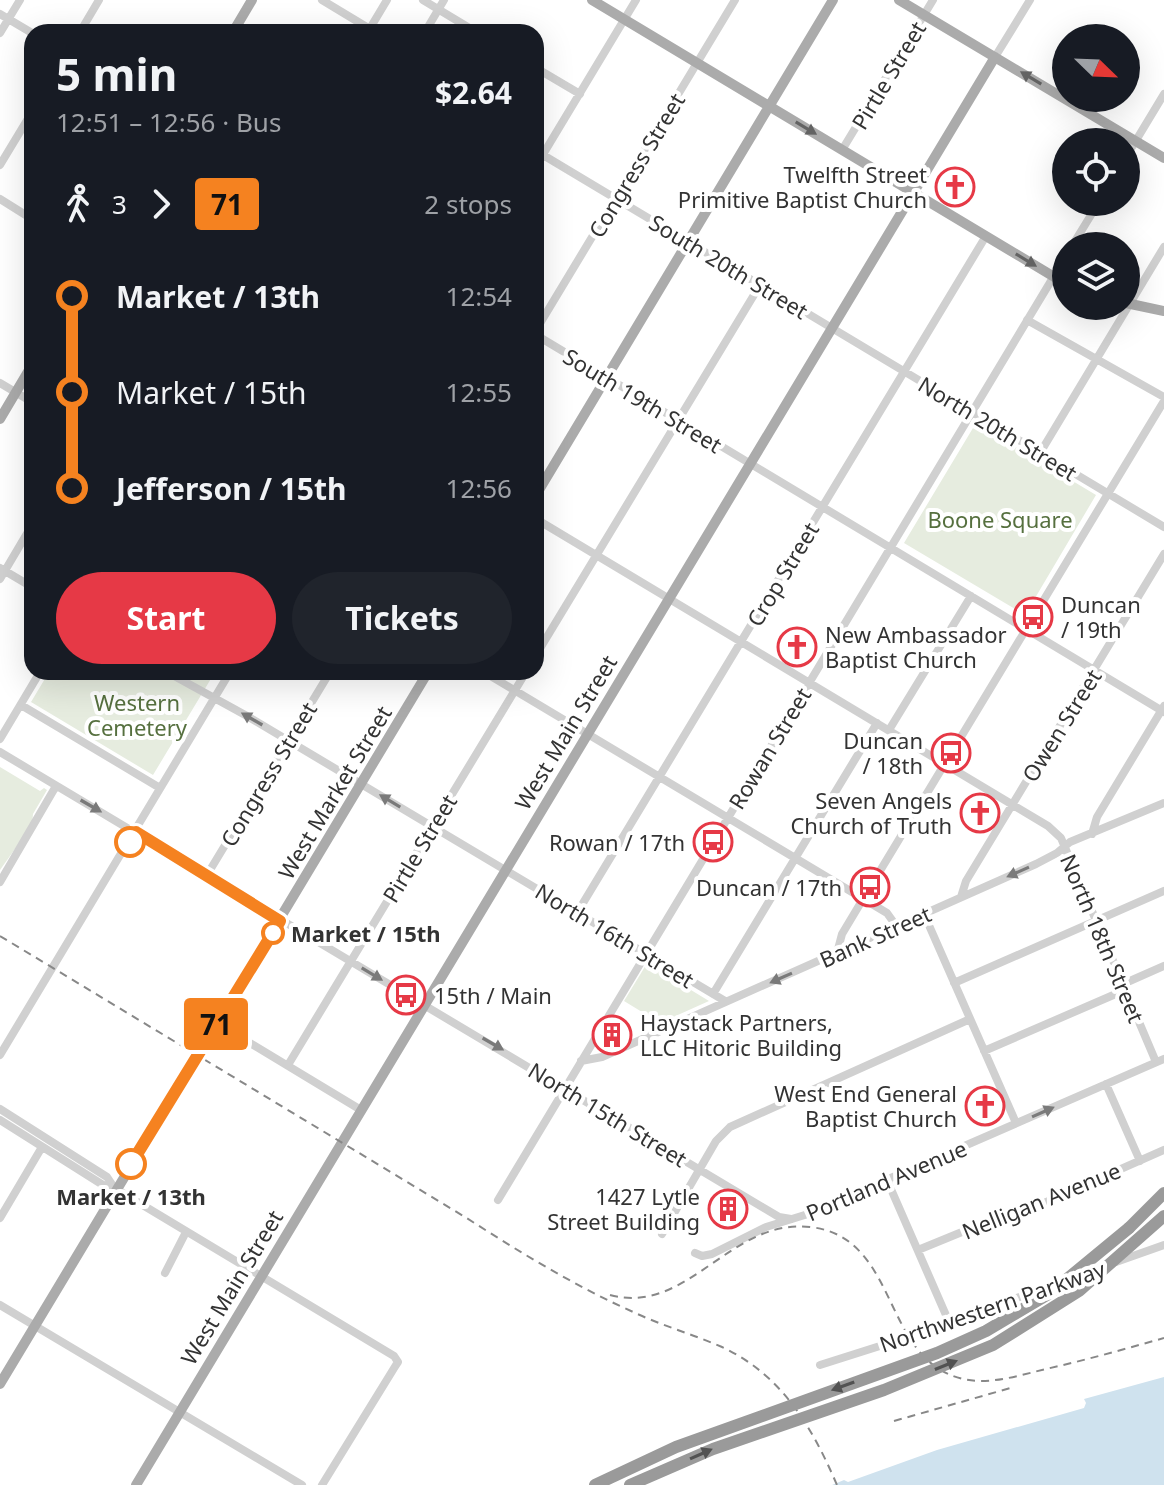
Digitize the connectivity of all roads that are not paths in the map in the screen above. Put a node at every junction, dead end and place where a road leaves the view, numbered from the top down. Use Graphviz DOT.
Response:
graph roads {
  1 [pos="20,0"];
  2 [pos="99,0"];
  3 [pos="252,0"];
  4 [pos="322,0"];
  5 [pos="387,0"];
  6 [pos="423,0"];
  7 [pos="444,0"];
  8 [pos="592,0"];
  9 [pos="636,0"];
  10 [pos="735,0"];
  11 [pos="833,0"];
  12 [pos="899,0"];
  13 [pos="933,0"];
  14 [pos="1030,0"];
  15 [pos="439,9"];
  16 [pos="924,15"];
  17 [pos="4,16"];
  18 [pos="625,19"];
  19 [pos="85,24"];
  20 [pos="238,24"];
  21 [pos="360,24"];
  22 [pos="373,24"];
  23 [pos="430,24"];
  24 [pos="463,24"];
  25 [pos="24,28"];
  26 [pos="0,33"];
  27 [pos="995,57"];
  28 [pos="697,63"];
  29 [pos="544,73"];
  30 [pos="580,94"];
  31 [pos="1164,94"];
  32 [pos="770,106"];
  33 [pos="24,125"];
  34 [pos="1114,128"];
  35 [pos="1140,134"];
  36 [pos="1140,143"];
  37 [pos="842,150"];
  38 [pos="544,153"];
  39 [pos="544,156"];
  40 [pos="1164,158"];
  41 [pos="0,165"];
  42 [pos="914,193"];
  43 [pos="616,198"];
  44 [pos="0,199"];
  45 [pos="24,214"];
  46 [pos="986,236"];
  47 [pos="689,242"];
  48 [pos="1164,247"];
  49 [pos="1052,276"];
  50 [pos="1052,280"];
  51 [pos="1140,284"];
  52 [pos="760,285"];
  53 [pos="1140,306"];
  54 [pos="1164,311"];
  55 [pos="544,320"];
  56 [pos="1027,320"];
  57 [pos="1118,320"];
  58 [pos="832,328"];
  59 [pos="544,338"];
  60 [pos="1096,359"];
  61 [pos="904,371"];
  62 [pos="606,377"];
  63 [pos="24,378"];
  64 [pos="0,383"];
  65 [pos="16,392"];
  66 [pos="24,397"];
  67 [pos="1164,399"];
  68 [pos="972,412"];
  69 [pos="0,419"];
  70 [pos="678,420"];
  71 [pos="1040,453"];
  72 [pos="750,464"];
  73 [pos="544,482"];
  74 [pos="1108,493"];
  75 [pos="823,507"];
  76 [pos="544,524"];
  77 [pos="1164,527"];
  78 [pos="24,538"];
  79 [pos="891,547"];
  80 [pos="1164,554"];
  81 [pos="597,555"];
  82 [pos="2,572"];
  83 [pos="24,583"];
  84 [pos="971,596"];
  85 [pos="669,599"];
  86 [pos="1026,629"];
  87 [pos="544,642"];
  88 [pos="741,642"];
  89 [pos="1094,669"];
  90 [pos="35,680"];
  91 [pos="182,680"];
  92 [pos="225,680"];
  93 [pos="325,680"];
  94 [pos="423,680"];
  95 [pos="497,680"];
  96 [pos="521,680"];
  97 [pos="809,682"];
  98 [pos="515,691"];
  99 [pos="215,698"];
  100 [pos="21,705"];
  101 [pos="1163,709"];
  102 [pos="877,723"];
  103 [pos="889,730"];
  104 [pos="588,733"];
  105 [pos="0,739"];
  106 [pos="288,740"];
  107 [pos="0,752"];
  108 [pos="945,763"];
  109 [pos="659,777"];
  110 [pos="361,783"];
  111 [pos="56,786"];
  112 [pos="160,788"];
  113 [pos="1164,803"];
  114 [pos="1012,804"];
  115 [pos="727,818"];
  116 [pos="433,826"];
  117 [pos="136,832"];
  118 [pos="1092,834"];
  119 [pos="1064,847"];
  120 [pos="795,858"];
  121 [pos="505,869"];
  122 [pos="207,875"];
  123 [pos="0,882"];
  124 [pos="1164,891"];
  125 [pos="961,897"];
  126 [pos="863,899"];
  127 [pos="577,913"];
  128 [pos="924,914"];
  129 [pos="280,921"];
  130 [pos="1095,921"];
  131 [pos="897,927"];
  132 [pos="646,952"];
  133 [pos="837,953"];
  134 [pos="350,962"];
  135 [pos="1164,966"];
  136 [pos="954,983"];
  137 [pos="1123,984"];
  138 [pos="713,994"];
  139 [pos="725,1001"];
  140 [pos="425,1006"];
  141 [pos="970,1019"];
  142 [pos="217,1023"];
  143 [pos="984,1051"];
  144 [pos="0,1055"];
  145 [pos="1160,1060"];
  146 [pos="581,1061"];
  147 [pos="288,1065"];
  148 [pos="1106,1084"];
  149 [pos="564,1089"];
  150 [pos="0,1109"];
  151 [pos="361,1110"];
  152 [pos="0,1120"];
  153 [pos="1016,1123"];
  154 [pos="42,1147"];
  155 [pos="1164,1150"];
  156 [pos="1140,1161"];
  157 [pos="700,1170"];
  158 [pos="887,1180"];
  159 [pos="116,1189"];
  160 [pos="1164,1193"];
  161 [pos="498,1200"];
  162 [pos="1164,1216"];
  163 [pos="0,1218"];
  164 [pos="791,1219"];
  165 [pos="186,1232"];
  166 [pos="662,1234"];
  167 [pos="1164,1245"];
  168 [pos="918,1250"];
  169 [pos="695,1253"];
  170 [pos="165,1273"];
  171 [pos="261,1276"];
  172 [pos="0,1305"];
  173 [pos="949,1322"];
  174 [pos="35,1326"];
  175 [pos="820,1365"];
  176 [pos="0,1384"];
  177 [pos="180,1412"];
  178 [pos="136,1485"];
  179 [pos="302,1485"];
  180 [pos="322,1485"];
  181 [pos="595,1485"];
  182 [pos="630,1485"];
  1 -- 17 [label="street"];
  2 -- 19 [label="street"];
  3 -- 20 [label="main road"];
  4 -- 21 [label="street"];
  5 -- 22 [label="street"];
  6 -- 15 [label="street"];
  7 -- 15 [label="street"];
  8 -- 18 [label="main road"];
  9 -- 18 [label="street"];
  10 -- 28 [label="street, Congress Street"];
  11 -- 32 [label="main road"];
  12 -- 16 [label="main road"];
  13 -- 16 [label="street, Pirtle Street"];
  14 -- 27 [label="street, West Main Street"];
  15 -- 23 [label="street"];
  15 -- 24 [label="street"];
  16 -- 27 [label="main road"];
  16 -- 37 [label="street, Pirtle Street"];
  17 -- 25 [label="street"];
  17 -- 26 [label="street"];
  18 -- 28 [label="main road"];
  18 -- 30 [label="street"];
  34 -- 27 [label="main road, one-way"];
  27 -- 42 [label="main road, West Main Street"];
  28 -- 32 [label="main road"];
  28 -- 43 [label="street, Congress Street"];
  29 -- 30 [label="street"];
  30 -- 38 [label="street"];
  31 -- 35 [label="street"];
  32 -- 37 [label="main road, one-way"];
  32 -- 47 [label="main road"];
  33 -- 41 [label="street"];
  36 -- 40 [label="main road"];
  37 -- 42 [label="main road"];
  39 -- 43 [label="street, South 20th Street"];
  42 -- 46 [label="main road"];
  42 -- 58 [label="main road, West Main Street"];
  43 -- 47 [label="street, South 20th Street"];
  43 -- 55 [label="street, Congress Street"];
  44 -- 45 [label="street"];
  46 -- 49 [label="main road, one-way"];
  46 -- 61 [label="street, Crop Street"];
  47 -- 52 [label="street, South 20th Street"];
  47 -- 62 [label="main road"];
  48 -- 51 [label="street"];
  50 -- 56 [label="street, Rowan Street"];
  52 -- 58 [label="street, South 20th Street"];
  52 -- 70 [label="street"];
  53 -- 54 [label="main road"];
  56 -- 60 [label="street"];
  56 -- 68 [label="street, Rowan Street"];
  57 -- 60 [label="street"];
  58 -- 61 [label="street, North 20th Street"];
  58 -- 72 [label="main road, West Main Street"];
  59 -- 62 [label="street, South 19th Street"];
  60 -- 67 [label="street"];
  60 -- 71 [label="street"];
  61 -- 68 [label="street, North 20th Street"];
  61 -- 75 [label="street, Crop Street"];
  62 -- 70 [label="street, South 19th Street"];
  62 -- 73 [label="main road"];
  63 -- 65 [label="main road"];
  64 -- 65 [label="street"];
  65 -- 66 [label="street"];
  65 -- 69 [label="main road"];
  67 -- 74 [label="street"];
  68 -- 71 [label="street, North 20th Street"];
  68 -- 79 [label="street, Rowan Street"];
  70 -- 72 [label="street, South 19th Street"];
  70 -- 81 [label="street"];
  71 -- 74 [label="street, North 20th Street"];
  72 -- 75 [label="street, South 19th Street"];
  72 -- 85 [label="main road, West Main Street"];
  74 -- 77 [label="street, North 20th Street"];
  74 -- 86 [label="street"];
  75 -- 79 [label="street, South 19th Street"];
  75 -- 88 [label="street, Crop Street"];
  76 -- 81 [label="street, North 18th Street"];
  78 -- 82 [label="street"];
  79 -- 84 [label="street, South 19th Street"];
  79 -- 97 [label="street, Rowan Street"];
  80 -- 89 [label="street, Owen Street"];
  81 -- 85 [label="street, North 18th Street"];
  81 -- 87 [label="street"];
  82 -- 83 [label="street"];
  84 -- 86 [label="street, South 19th Street"];
  84 -- 103 [label="street"];
  85 -- 88 [label="street, North 18th Street"];
  85 -- 104 [label="main road, West Main Street"];
  86 -- 89 [label="street, South 19th Street"];
  86 -- 108 [label="street"];
  88 -- 97 [label="street, North 18th Street"];
  88 -- 109 [label="street, Crop Street"];
  89 -- 101 [label="street, South 19th Street"];
  89 -- 114 [label="street, Owen Street"];
  90 -- 100 [label="street"];
  91 -- 99 [label="street, North 16th Street"];
  92 -- 99 [label="street"];
  93 -- 106 [label="street, Congress Street"];
  94 -- 110 [label="main road, West Market Street"];
  95 -- 98 [label="street"];
  96 -- 98 [label="street, Pirtle Street"];
  97 -- 102 [label="street, North 18th Street"];
  97 -- 115 [label="street, Rowan Street"];
  98 -- 104 [label="street"];
  98 -- 116 [label="street, Pirtle Street"];
  106 -- 99 [label="street, North 16th Street, one-way"];
  99 -- 112 [label="street"];
  100 -- 105 [label="street"];
  100 -- 112 [label="street"];
  101 -- 118 [label="street"];
  102 -- 103 [label="street, North 18th Street"];
  102 -- 120 [label="street"];
  103 -- 108 [label="street, North 18th Street"];
  104 -- 109 [label="street"];
  104 -- 121 [label="main road, West Main Street"];
  106 -- 110 [label="street, North 16th Street"];
  106 -- 122 [label="street, Congress Street"];
  107 -- 111 [label="street, North 15th Street"];
  108 -- 114 [label="street, North 18th Street"];
  108 -- 126 [label="street"];
  109 -- 115 [label="street"];
  109 -- 127 [label="street, Crop Street"];
  116 -- 110 [label="street, North 16th Street, one-way"];
  110 -- 129 [label="main road, West Market Street"];
  111 -- 117 [label="street, North 15th Street, one-way"];
  111 -- 123 [label="street"];
  112 -- 117 [label="street"];
  113 -- 118 [label="street, Bank Street"];
  114 -- 119 [label="street, North 18th Street"];
  114 -- 125 [label="street, Owen Street"];
  115 -- 120 [label="street"];
  115 -- 132 [label="street, Rowan Street"];
  116 -- 121 [label="street, North 16th Street"];
  116 -- 134 [label="street, Pirtle Street"];
  117 -- 122 [label="street, North 15th Street"];
  117 -- 144 [label="street"];
  118 -- 119 [label="street, Bank Street"];
  119 -- 125 [label="street, Bank Street, one-way"];
  119 -- 130 [label="street, North 18th Street"];
  120 -- 126 [label="street"];
  120 -- 138 [label="street"];
  121 -- 127 [label="street, North 16th Street"];
  121 -- 140 [label="main road, West Main Street"];
  122 -- 129 [label="street, North 15th Street"];
  124 -- 130 [label="street"];
  125 -- 128 [label="street, Bank Street"];
  126 -- 131 [label="street"];
  126 -- 133 [label="street"];
  127 -- 132 [label="street, North 16th Street"];
  128 -- 131 [label="street, Bank Street"];
  128 -- 136 [label="street"];
  129 -- 134 [label="street, North 15th Street"];
  129 -- 142 [label="main road, West Market Street"];
  130 -- 136 [label="street"];
  130 -- 137 [label="street, North 18th Street"];
  131 -- 133 [label="street, Bank Street"];
  132 -- 138 [label="street, North 16th Street"];
  132 -- 146 [label="street, Rowan Street"];
  133 -- 139 [label="street, Bank Street, one-way"];
  134 -- 140 [label="street, North 15th Street, one-way"];
  134 -- 147 [label="street, Pirtle Street"];
  135 -- 137 [label="street"];
  136 -- 141 [label="street"];
  137 -- 143 [label="street"];
  137 -- 145 [label="street, North 18th Street"];
  138 -- 139 [label="street, North 16th Street"];
  139 -- 146 [label="street, Bank Street"];
  140 -- 149 [label="street, North 15th Street, one-way"];
  140 -- 151 [label="main road, West Main Street"];
  141 -- 143 [label="street"];
  141 -- 157 [label="street"];
  142 -- 147 [label="street"];
  142 -- 159 [label="main road, West Market Street"];
  143 -- 153 [label="street"];
  145 -- 148 [label="street, Portland Avenue"];
  146 -- 149 [label="street, Rowan Street"];
  147 -- 151 [label="street"];
  153 -- 148 [label="street, Portland Avenue, one-way"];
  148 -- 156 [label="street"];
  149 -- 157 [label="street, North 15th Street"];
  149 -- 161 [label="street, Rowan Street"];
  150 -- 159 [label="street"];
  151 -- 171 [label="main road, West Main Street"];
  152 -- 154 [label="street"];
  153 -- 158 [label="street, Portland Avenue"];
  154 -- 159 [label="street"];
  154 -- 163 [label="street"];
  155 -- 156 [label="street, Nelligan Avenue"];
  156 -- 168 [label="street, Nelligan Avenue"];
  157 -- 164 [label="street, North 15th Street"];
  157 -- 166 [label="street"];
  158 -- 164 [label="street, Portland Avenue"];
  158 -- 168 [label="street"];
  159 -- 165 [label="street"];
  159 -- 174 [label="main road, West Market Street"];
  160 -- 181 [label="highway, one-way, bridge"];
  182 -- 162 [label="highway, one-way, bridge"];
  164 -- 169 [label="street, Portland Avenue"];
  165 -- 170 [label="street"];
  165 -- 171 [label="street"];
  167 -- 173 [label="street, Northwestern Parkway"];
  168 -- 173 [label="street"];
  171 -- 177 [label="main road, West Main Street"];
  171 -- 180 [label="street"];
  172 -- 174 [label="street"];
  173 -- 175 [label="street, Northwestern Parkway"];
  174 -- 176 [label="main road, West Market Street"];
  174 -- 177 [label="street"];
  177 -- 178 [label="main road, West Main Street"];
  177 -- 179 [label="street"];
}
